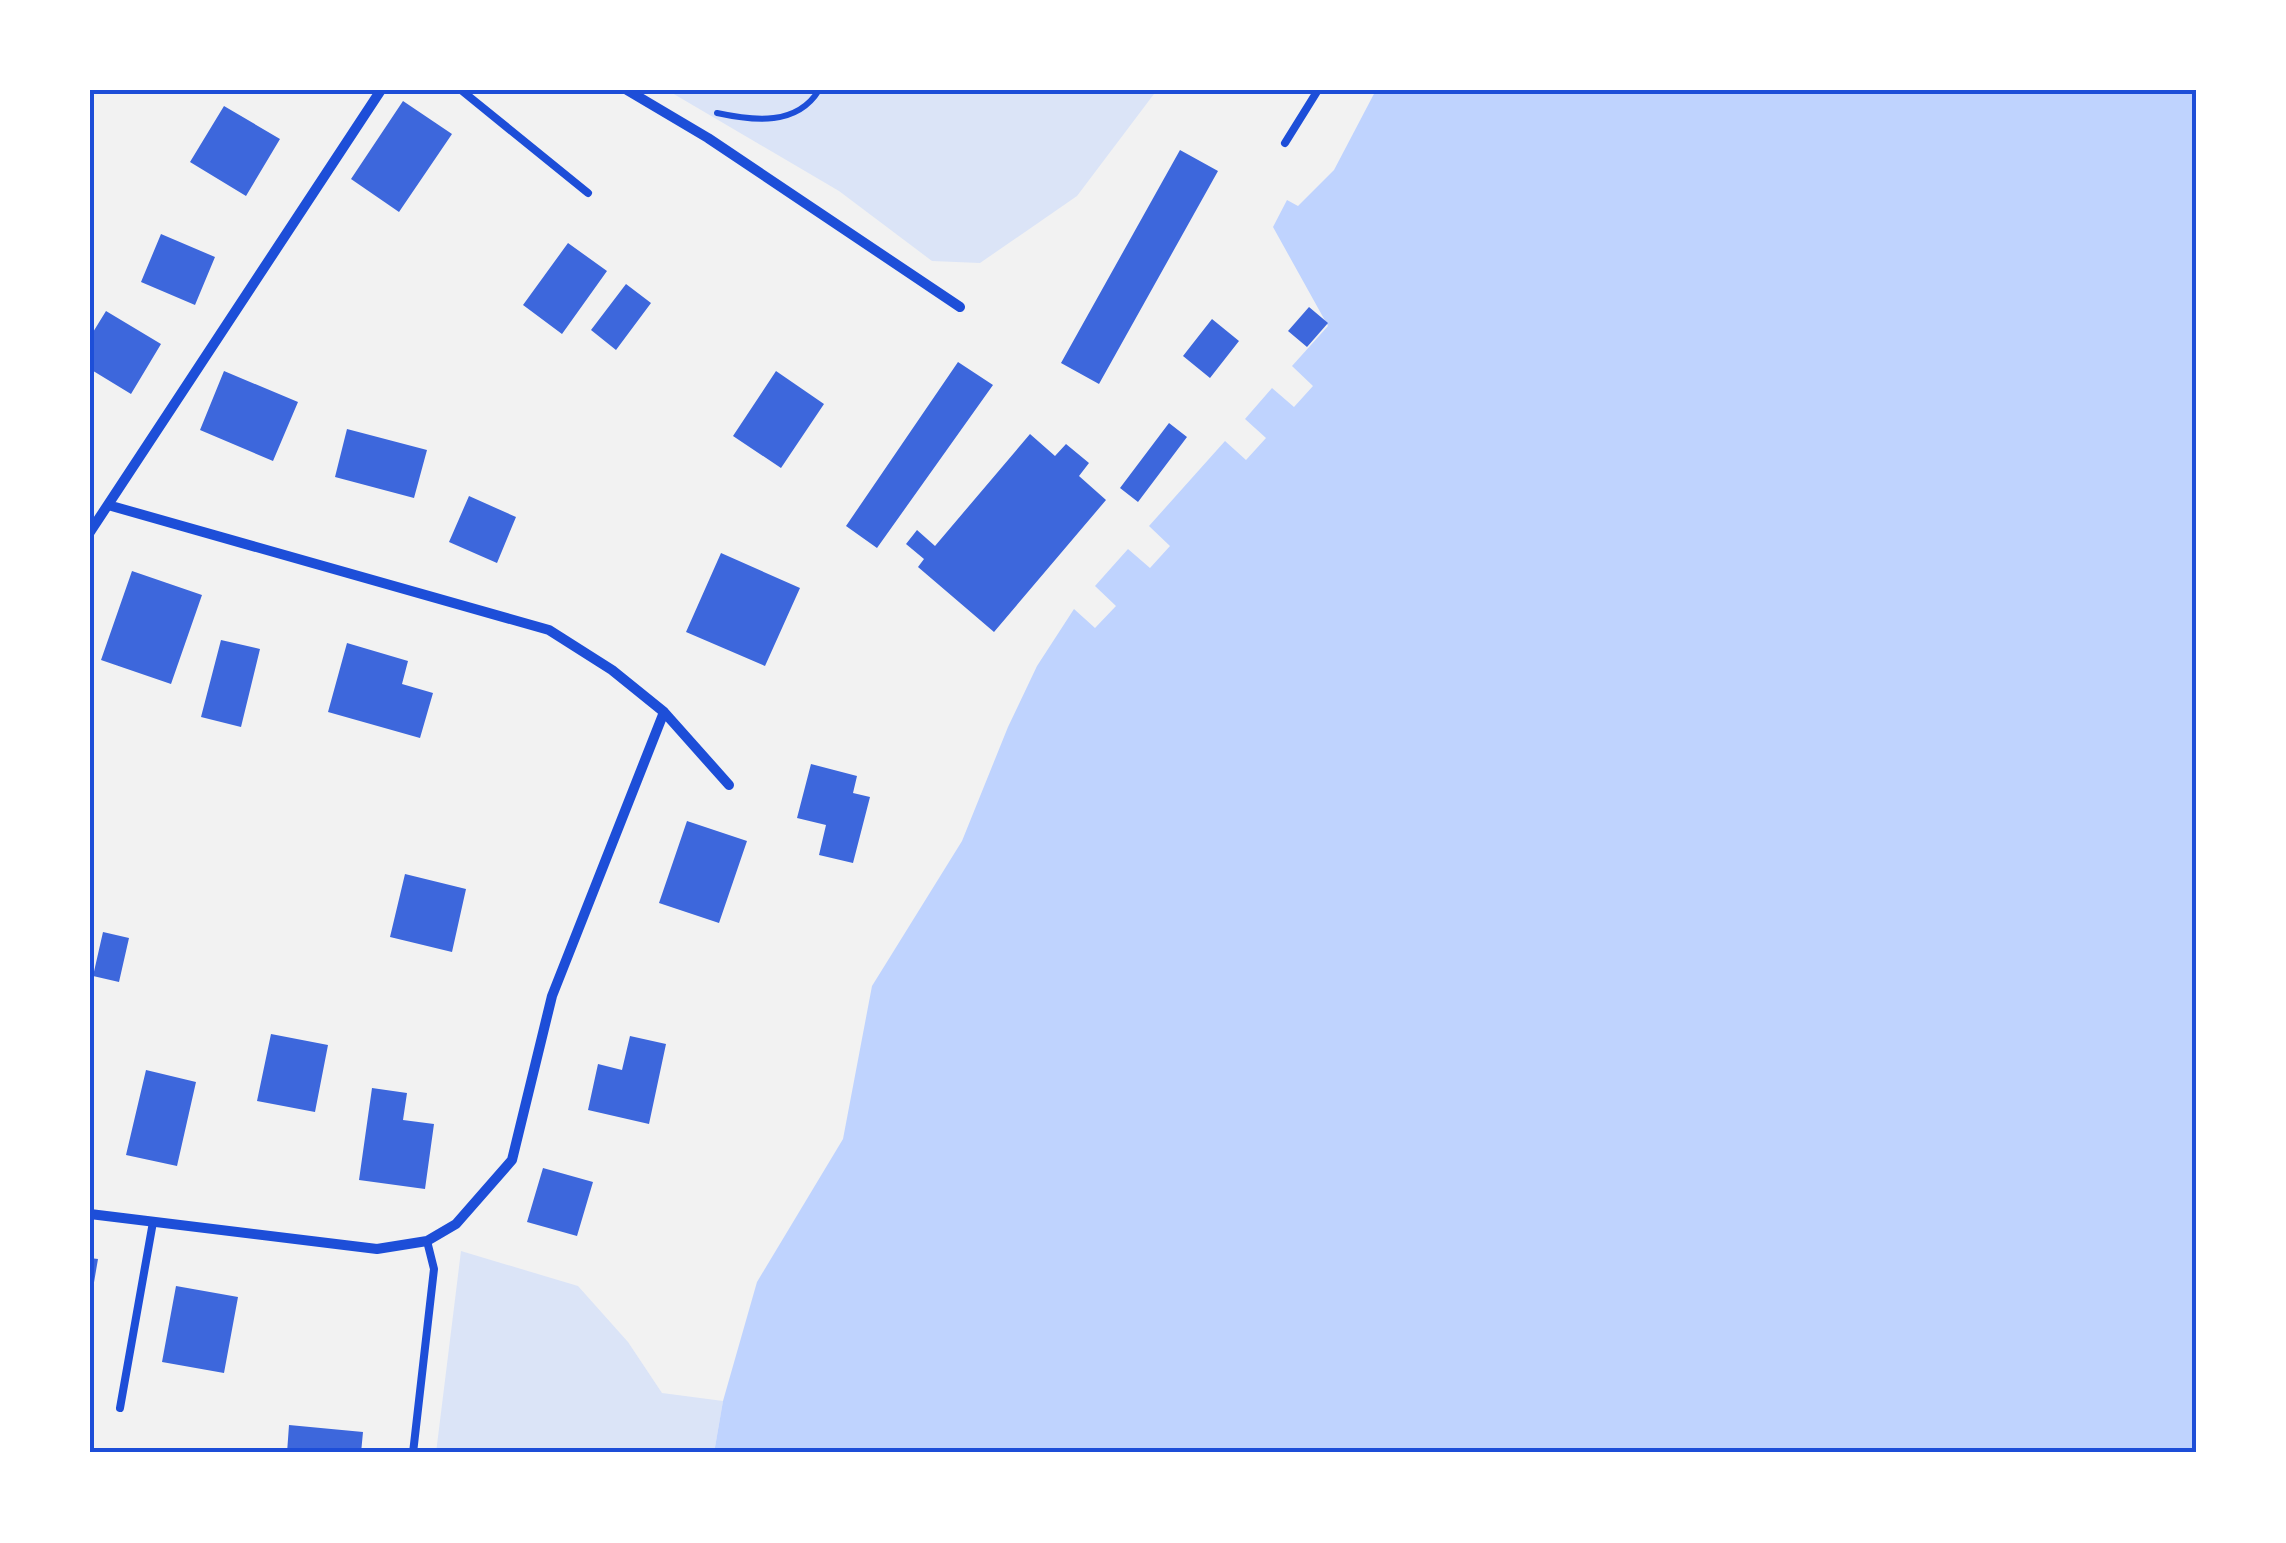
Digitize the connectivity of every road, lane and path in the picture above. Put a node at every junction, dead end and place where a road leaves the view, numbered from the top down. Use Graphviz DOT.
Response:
graph roads {
  1 [pos="381,90"];
  2 [pos="460,90"];
  3 [pos="627,90"];
  4 [pos="819,90"];
  5 [pos="1318,90"];
  6 [pos="706,110"];
  7 [pos="1285,144"];
  8 [pos="588,193"];
  9 [pos="960,307"];
  10 [pos="108,505"];
  11 [pos="90,532"];
  12 [pos="664,712"];
  13 [pos="730,785"];
  14 [pos="90,1214"];
  15 [pos="153,1222"];
  16 [pos="426,1241"];
  17 [pos="120,1408"];
  18 [pos="413,1453"];
  1 -- 10 [label="street"];
  2 -- 8 [label="lane"];
  3 -- 9 [label="street"];
  4 -- 6 [label="path"];
  5 -- 7 [label="lane"];
  10 -- 11 [label="street"];
  10 -- 12 [label="street"];
  12 -- 13 [label="street"];
  12 -- 16 [label="street"];
  14 -- 15 [label="street"];
  15 -- 16 [label="street"];
  15 -- 17 [label="lane"];
  16 -- 18 [label="lane"];
}
